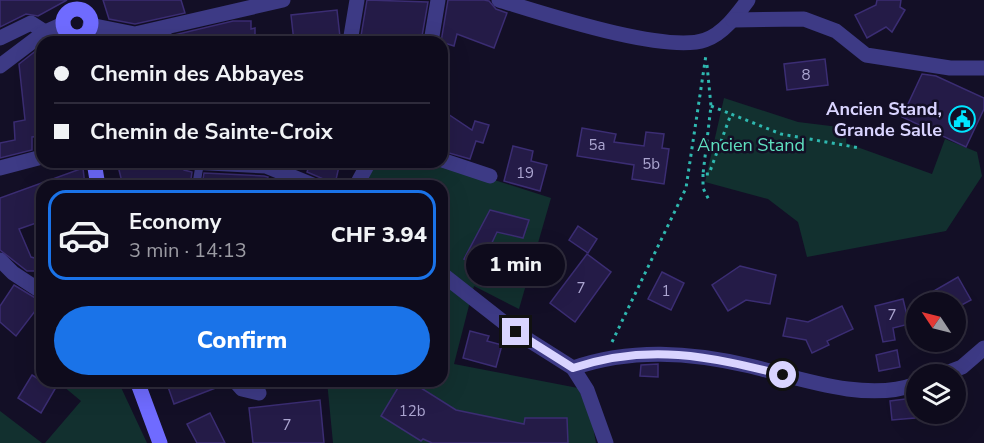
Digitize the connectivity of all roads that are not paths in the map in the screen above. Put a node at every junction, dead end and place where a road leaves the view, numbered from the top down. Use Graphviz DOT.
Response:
graph roads {
  1 [pos="283,0"];
  2 [pos="357,0"];
  3 [pos="438,0"];
  4 [pos="498,0"];
  5 [pos="748,0"];
  6 [pos="73,5"];
  7 [pos="733,20"];
  8 [pos="63,24"];
  9 [pos="90,24"];
  10 [pos="45,32"];
  11 [pos="164,35"];
  12 [pos="40,36"];
  13 [pos="71,36"];
  14 [pos="84,36"];
  15 [pos="351,36"];
  16 [pos="432,36"];
  17 [pos="0,38"];
  18 [pos="36,39"];
  19 [pos="0,66"];
  20 [pos="984,68"];
  21 [pos="36,159"];
  22 [pos="448,162"];
  23 [pos="0,168"];
  24 [pos="273,168"];
  25 [pos="490,176"];
  26 [pos="301,180"];
  27 [pos="0,260"];
  28 [pos="448,279"];
  29 [pos="36,288"];
  30 [pos="984,348"];
  31 [pos="965,364"];
  32 [pos="573,368"];
  33 [pos="139,387"];
  34 [pos="240,387"];
  35 [pos="906,388"];
  36 [pos="259,393"];
  37 [pos="160,443"];
  38 [pos="606,443"];
  1 -- 11 [label="street"];
  2 -- 15 [label="street"];
  3 -- 16 [label="street"];
  4 -- 7 [label="street"];
  5 -- 7 [label="street"];
  6 -- 8 [label="main road"];
  6 -- 9 [label="main road"];
  7 -- 20 [label="street"];
  8 -- 10 [label="street"];
  8 -- 13 [label="main road"];
  9 -- 11 [label="street"];
  9 -- 14 [label="main road"];
  10 -- 12 [label="street"];
  10 -- 17 [label="street"];
  18 -- 19 [label="street"];
  21 -- 23 [label="street"];
  22 -- 25 [label="street"];
  24 -- 26 [label="street"];
  27 -- 29 [label="street"];
  28 -- 32 [label="street"];
  30 -- 31 [label="street"];
  32 -- 35 [label="street"];
  32 -- 38 [label="street"];
  33 -- 37 [label="main road"];
  34 -- 36 [label="street"];
}
